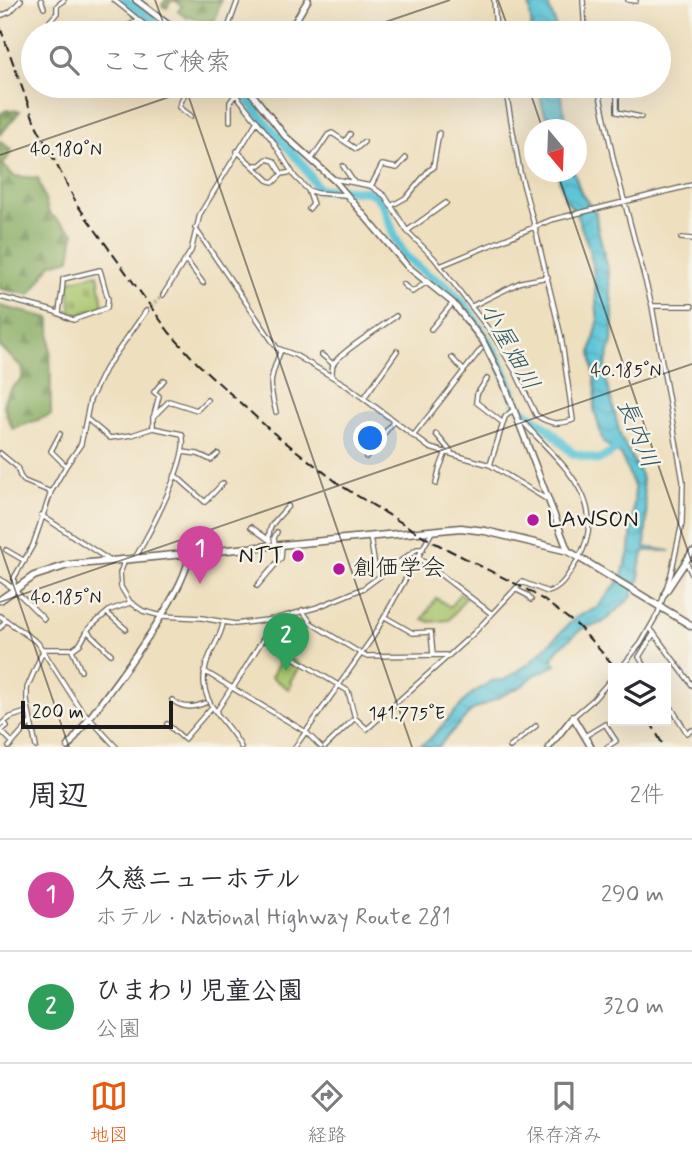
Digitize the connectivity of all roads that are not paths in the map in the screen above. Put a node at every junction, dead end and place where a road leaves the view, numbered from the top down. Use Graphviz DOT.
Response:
graph roads {
  1 [pos="21,0"];
  2 [pos="41,0"];
  3 [pos="64,0"];
  4 [pos="114,0"];
  5 [pos="136,0"];
  6 [pos="238,0"];
  7 [pos="308,0"];
  8 [pos="494,0"];
  9 [pos="583,0"];
  10 [pos="628,0"];
  11 [pos="636,1"];
  12 [pos="145,2"];
  13 [pos="44,8"];
  14 [pos="0,16"];
  15 [pos="138,20"];
  16 [pos="50,21"];
  17 [pos="166,21"];
  18 [pos="230,21"];
  19 [pos="295,21"];
  20 [pos="495,21"];
  21 [pos="584,21"];
  22 [pos="183,98"];
  23 [pos="233,98"];
  24 [pos="239,98"];
  25 [pos="256,98"];
  26 [pos="507,98"];
  27 [pos="601,98"];
  28 [pos="617,98"];
  29 [pos="191,116"];
  30 [pos="641,117"];
  31 [pos="230,121"];
  32 [pos="257,121"];
  33 [pos="439,132"];
  34 [pos="350,134"];
  35 [pos="345,140"];
  36 [pos="364,142"];
  37 [pos="237,151"];
  38 [pos="406,158"];
  39 [pos="311,160"];
  40 [pos="254,165"];
  41 [pos="344,166"];
  42 [pos="292,172"];
  43 [pos="282,174"];
  44 [pos="334,180"];
  45 [pos="353,181"];
  46 [pos="692,185"];
  47 [pos="371,186"];
  48 [pos="308,190"];
  49 [pos="345,194"];
  50 [pos="625,200"];
  51 [pos="446,203"];
  52 [pos="391,206"];
  53 [pos="309,209"];
  54 [pos="195,228"];
  55 [pos="536,228"];
  56 [pos="407,231"];
  57 [pos="681,239"];
  58 [pos="692,239"];
  59 [pos="186,260"];
  60 [pos="440,266"];
  61 [pos="548,277"];
  62 [pos="427,282"];
  63 [pos="203,283"];
  64 [pos="403,284"];
  65 [pos="163,295"];
  66 [pos="0,297"];
  67 [pos="453,303"];
  68 [pos="472,306"];
  69 [pos="652,306"];
  70 [pos="692,306"];
  71 [pos="146,311"];
  72 [pos="59,313"];
  73 [pos="396,316"];
  74 [pos="431,329"];
  75 [pos="492,335"];
  76 [pos="484,340"];
  77 [pos="481,349"];
  78 [pos="281,350"];
  79 [pos="397,351"];
  80 [pos="322,355"];
  81 [pos="452,358"];
  82 [pos="333,364"];
  83 [pos="464,370"];
  84 [pos="332,376"];
  85 [pos="487,379"];
  86 [pos="164,380"];
  87 [pos="364,398"];
  88 [pos="207,401"];
  89 [pos="513,410"];
  90 [pos="276,412"];
  91 [pos="153,417"];
  92 [pos="87,419"];
  93 [pos="394,421"];
  94 [pos="518,422"];
  95 [pos="503,423"];
  96 [pos="153,428"];
  97 [pos="60,434"];
  98 [pos="436,434"];
  99 [pos="412,436"];
  100 [pos="182,452"];
  101 [pos="446,452"];
  102 [pos="0,453"];
  103 [pos="218,454"];
  104 [pos="453,454"];
  105 [pos="366,457"];
  106 [pos="490,465"];
  107 [pos="66,466"];
  108 [pos="175,475"];
  109 [pos="223,483"];
  110 [pos="436,484"];
  111 [pos="51,492"];
  112 [pos="548,500"];
  113 [pos="288,506"];
  114 [pos="41,515"];
  115 [pos="251,527"];
  116 [pos="433,530"];
  117 [pos="277,531"];
  118 [pos="370,537"];
  119 [pos="276,544"];
  120 [pos="423,549"];
  121 [pos="6,550"];
  122 [pos="568,551"];
  123 [pos="692,552"];
  124 [pos="190,554"];
  125 [pos="418,557"];
  126 [pos="582,557"];
  127 [pos="135,559"];
  128 [pos="125,560"];
  129 [pos="25,561"];
  130 [pos="686,561"];
  131 [pos="111,562"];
  132 [pos="375,566"];
  133 [pos="692,573"];
  134 [pos="0,579"];
  135 [pos="257,586"];
  136 [pos="14,589"];
  137 [pos="515,589"];
  138 [pos="665,593"];
  139 [pos="0,600"];
  140 [pos="531,600"];
  141 [pos="130,602"];
  142 [pos="657,604"];
  143 [pos="302,610"];
  144 [pos="107,613"];
  145 [pos="492,614"];
  146 [pos="0,616"];
  147 [pos="162,616"];
  148 [pos="384,617"];
  149 [pos="44,619"];
  150 [pos="275,620"];
  151 [pos="6,621"];
  152 [pos="223,624"];
  153 [pos="692,626"];
  154 [pos="0,628"];
  155 [pos="650,628"];
  156 [pos="126,629"];
  157 [pos="88,631"];
  158 [pos="654,633"];
  159 [pos="263,639"];
  160 [pos="43,649"];
  161 [pos="72,650"];
  162 [pos="111,654"];
  163 [pos="361,654"];
  164 [pos="433,655"];
  165 [pos="448,655"];
  166 [pos="626,663"];
  167 [pos="643,663"];
  168 [pos="81,671"];
  169 [pos="204,671"];
  170 [pos="692,674"];
  171 [pos="687,678"];
  172 [pos="608,683"];
  173 [pos="692,685"];
  174 [pos="339,686"];
  175 [pos="232,688"];
  176 [pos="172,700"];
  177 [pos="205,703"];
  178 [pos="671,707"];
  179 [pos="211,708"];
  180 [pos="29,711"];
  181 [pos="216,713"];
  182 [pos="573,717"];
  183 [pos="89,718"];
  184 [pos="355,718"];
  185 [pos="31,722"];
  186 [pos="2,724"];
  187 [pos="167,724"];
  188 [pos="536,726"];
  189 [pos="692,730"];
  190 [pos="306,732"];
  191 [pos="584,736"];
  192 [pos="11,745"];
  193 [pos="36,747"];
  194 [pos="68,747"];
  195 [pos="116,747"];
  196 [pos="241,747"];
  197 [pos="295,747"];
  198 [pos="323,747"];
  199 [pos="510,747"];
  200 [pos="549,747"];
  201 [pos="591,747"];
  202 [pos="607,747"];
  1 -- 14 [label="street"];
  2 -- 13 [label="street"];
  3 -- 16 [label="street"];
  4 -- 15 [label="street"];
  5 -- 12 [label="street"];
  6 -- 18 [label="street"];
  7 -- 19 [label="street"];
  8 -- 20 [label="street"];
  9 -- 21 [label="street"];
  10 -- 11 [label="street"];
  12 -- 17 [label="street"];
  22 -- 29 [label="street"];
  23 -- 31 [label="street"];
  24 -- 32 [label="street"];
  25 -- 39 [label="street"];
  26 -- 55 [label="street"];
  27 -- 50 [label="street"];
  28 -- 30 [label="street"];
  32 -- 37 [label="street"];
  32 -- 42 [label="street"];
  33 -- 52 [label="street"];
  34 -- 35 [label="street"];
  35 -- 36 [label="street"];
  35 -- 39 [label="street"];
  37 -- 40 [label="street"];
  37 -- 54 [label="street"];
  38 -- 47 [label="street"];
  39 -- 44 [label="street"];
  40 -- 43 [label="street"];
  40 -- 43 [label="street"];
  41 -- 45 [label="street"];
  42 -- 43 [label="street"];
  42 -- 48 [label="street"];
  44 -- 45 [label="street"];
  44 -- 49 [label="street"];
  45 -- 47 [label="street"];
  46 -- 50 [label="street"];
  47 -- 52 [label="street"];
  48 -- 49 [label="street"];
  48 -- 53 [label="street"];
  49 -- 62 [label="street"];
  50 -- 55 [label="street"];
  50 -- 69 [label="street"];
  51 -- 56 [label="street"];
  52 -- 56 [label="street"];
  54 -- 59 [label="street"];
  54 -- 78 [label="street"];
  55 -- 60 [label="street"];
  55 -- 61 [label="street"];
  56 -- 60 [label="street"];
  57 -- 58 [label="street"];
  59 -- 63 [label="street"];
  59 -- 65 [label="street"];
  60 -- 68 [label="street"];
  61 -- 68 [label="street"];
  61 -- 75 [label="street"];
  62 -- 64 [label="street"];
  62 -- 67 [label="street"];
  66 -- 72 [label="street"];
  67 -- 74 [label="street"];
  67 -- 76 [label="street"];
  68 -- 75 [label="street"];
  69 -- 70 [label="street"];
  69 -- 138 [label="street"];
  71 -- 92 [label="street"];
  72 -- 72 [label="street"];
  73 -- 82 [label="street"];
  75 -- 76 [label="street"];
  76 -- 89 [label="street"];
  77 -- 83 [label="street"];
  78 -- 84 [label="street"];
  78 -- 90 [label="street"];
  79 -- 87 [label="street"];
  80 -- 82 [label="street"];
  81 -- 83 [label="street"];
  82 -- 84 [label="street"];
  83 -- 99 [label="street"];
  84 -- 87 [label="street"];
  85 -- 95 [label="street"];
  86 -- 91 [label="street"];
  87 -- 93 [label="street"];
  88 -- 91 [label="street"];
  89 -- 94 [label="street"];
  89 -- 95 [label="street"];
  91 -- 96 [label="street"];
  92 -- 96 [label="street"];
  92 -- 107 [label="street"];
  93 -- 99 [label="street"];
  93 -- 105 [label="street"];
  94 -- 112 [label="street"];
  94 -- 126 [label="street"];
  95 -- 106 [label="street"];
  96 -- 100 [label="street"];
  97 -- 107 [label="street"];
  98 -- 104 [label="street"];
  99 -- 101 [label="street"];
  100 -- 103 [label="street"];
  100 -- 108 [label="street"];
  101 -- 104 [label="street"];
  101 -- 110 [label="street"];
  102 -- 111 [label="street"];
  104 -- 106 [label="street"];
  106 -- 112 [label="street"];
  107 -- 111 [label="street"];
  108 -- 109 [label="street"];
  108 -- 127 [label="street"];
  111 -- 114 [label="street"];
  112 -- 122 [label="street"];
  113 -- 119 [label="street"];
  114 -- 129 [label="street"];
  114 -- 131 [label="street"];
  115 -- 119 [label="street"];
  116 -- 118 [label="highway"];
  116 -- 120 [label="street"];
  116 -- 122 [label="highway"];
  117 -- 119 [label="street"];
  118 -- 119 [label="highway"];
  118 -- 132 [label="street"];
  119 -- 124 [label="highway"];
  119 -- 135 [label="street"];
  120 -- 125 [label="street"];
  120 -- 143 [label="street"];
  121 -- 129 [label="street"];
  122 -- 126 [label="highway"];
  123 -- 130 [label="street"];
  124 -- 127 [label="highway"];
  124 -- 147 [label="street"];
  125 -- 145 [label="street"];
  125 -- 148 [label="street"];
  126 -- 137 [label="street"];
  126 -- 142 [label="highway"];
  127 -- 128 [label="highway"];
  128 -- 131 [label="highway"];
  128 -- 141 [label="street"];
  129 -- 136 [label="street"];
  130 -- 133 [label="street"];
  130 -- 138 [label="street"];
  131 -- 136 [label="highway"];
  134 -- 136 [label="street"];
  136 -- 139 [label="highway"];
  136 -- 149 [label="street"];
  137 -- 140 [label="street"];
  137 -- 145 [label="street"];
  138 -- 142 [label="street"];
  141 -- 144 [label="street"];
  141 -- 147 [label="street"];
  142 -- 153 [label="highway"];
  142 -- 155 [label="street"];
  143 -- 150 [label="street"];
  143 -- 163 [label="street"];
  144 -- 156 [label="street"];
  144 -- 157 [label="street"];
  145 -- 165 [label="street"];
  146 -- 151 [label="street"];
  147 -- 152 [label="street"];
  147 -- 183 [label="street"];
  148 -- 163 [label="street"];
  148 -- 164 [label="street"];
  150 -- 152 [label="street"];
  150 -- 159 [label="street"];
  151 -- 154 [label="street"];
  151 -- 160 [label="street"];
  152 -- 169 [label="street"];
  155 -- 158 [label="street"];
  155 -- 166 [label="street"];
  157 -- 161 [label="street"];
  157 -- 162 [label="street"];
  158 -- 167 [label="street"];
  158 -- 171 [label="street"];
  159 -- 174 [label="street"];
  159 -- 175 [label="street"];
  160 -- 161 [label="street"];
  160 -- 180 [label="street"];
  160 -- 183 [label="street"];
  161 -- 168 [label="street"];
  163 -- 164 [label="street"];
  163 -- 174 [label="street"];
  164 -- 165 [label="street"];
  165 -- 184 [label="street"];
  169 -- 175 [label="street"];
  169 -- 179 [label="street"];
  170 -- 171 [label="street"];
  171 -- 173 [label="street"];
  172 -- 182 [label="street"];
  174 -- 184 [label="street"];
  174 -- 190 [label="street"];
  175 -- 181 [label="street"];
  175 -- 190 [label="street"];
  176 -- 177 [label="street"];
  178 -- 189 [label="street"];
  179 -- 181 [label="street"];
  179 -- 187 [label="street"];
  180 -- 185 [label="street"];
  180 -- 186 [label="street"];
  181 -- 196 [label="street"];
  182 -- 191 [label="street"];
  182 -- 200 [label="street"];
  183 -- 194 [label="street"];
  183 -- 195 [label="street"];
  184 -- 198 [label="street"];
  185 -- 192 [label="street"];
  185 -- 193 [label="street"];
  186 -- 192 [label="street"];
  188 -- 199 [label="street"];
  190 -- 197 [label="street"];
  190 -- 198 [label="street"];
  191 -- 201 [label="street"];
  191 -- 202 [label="street"];
}
